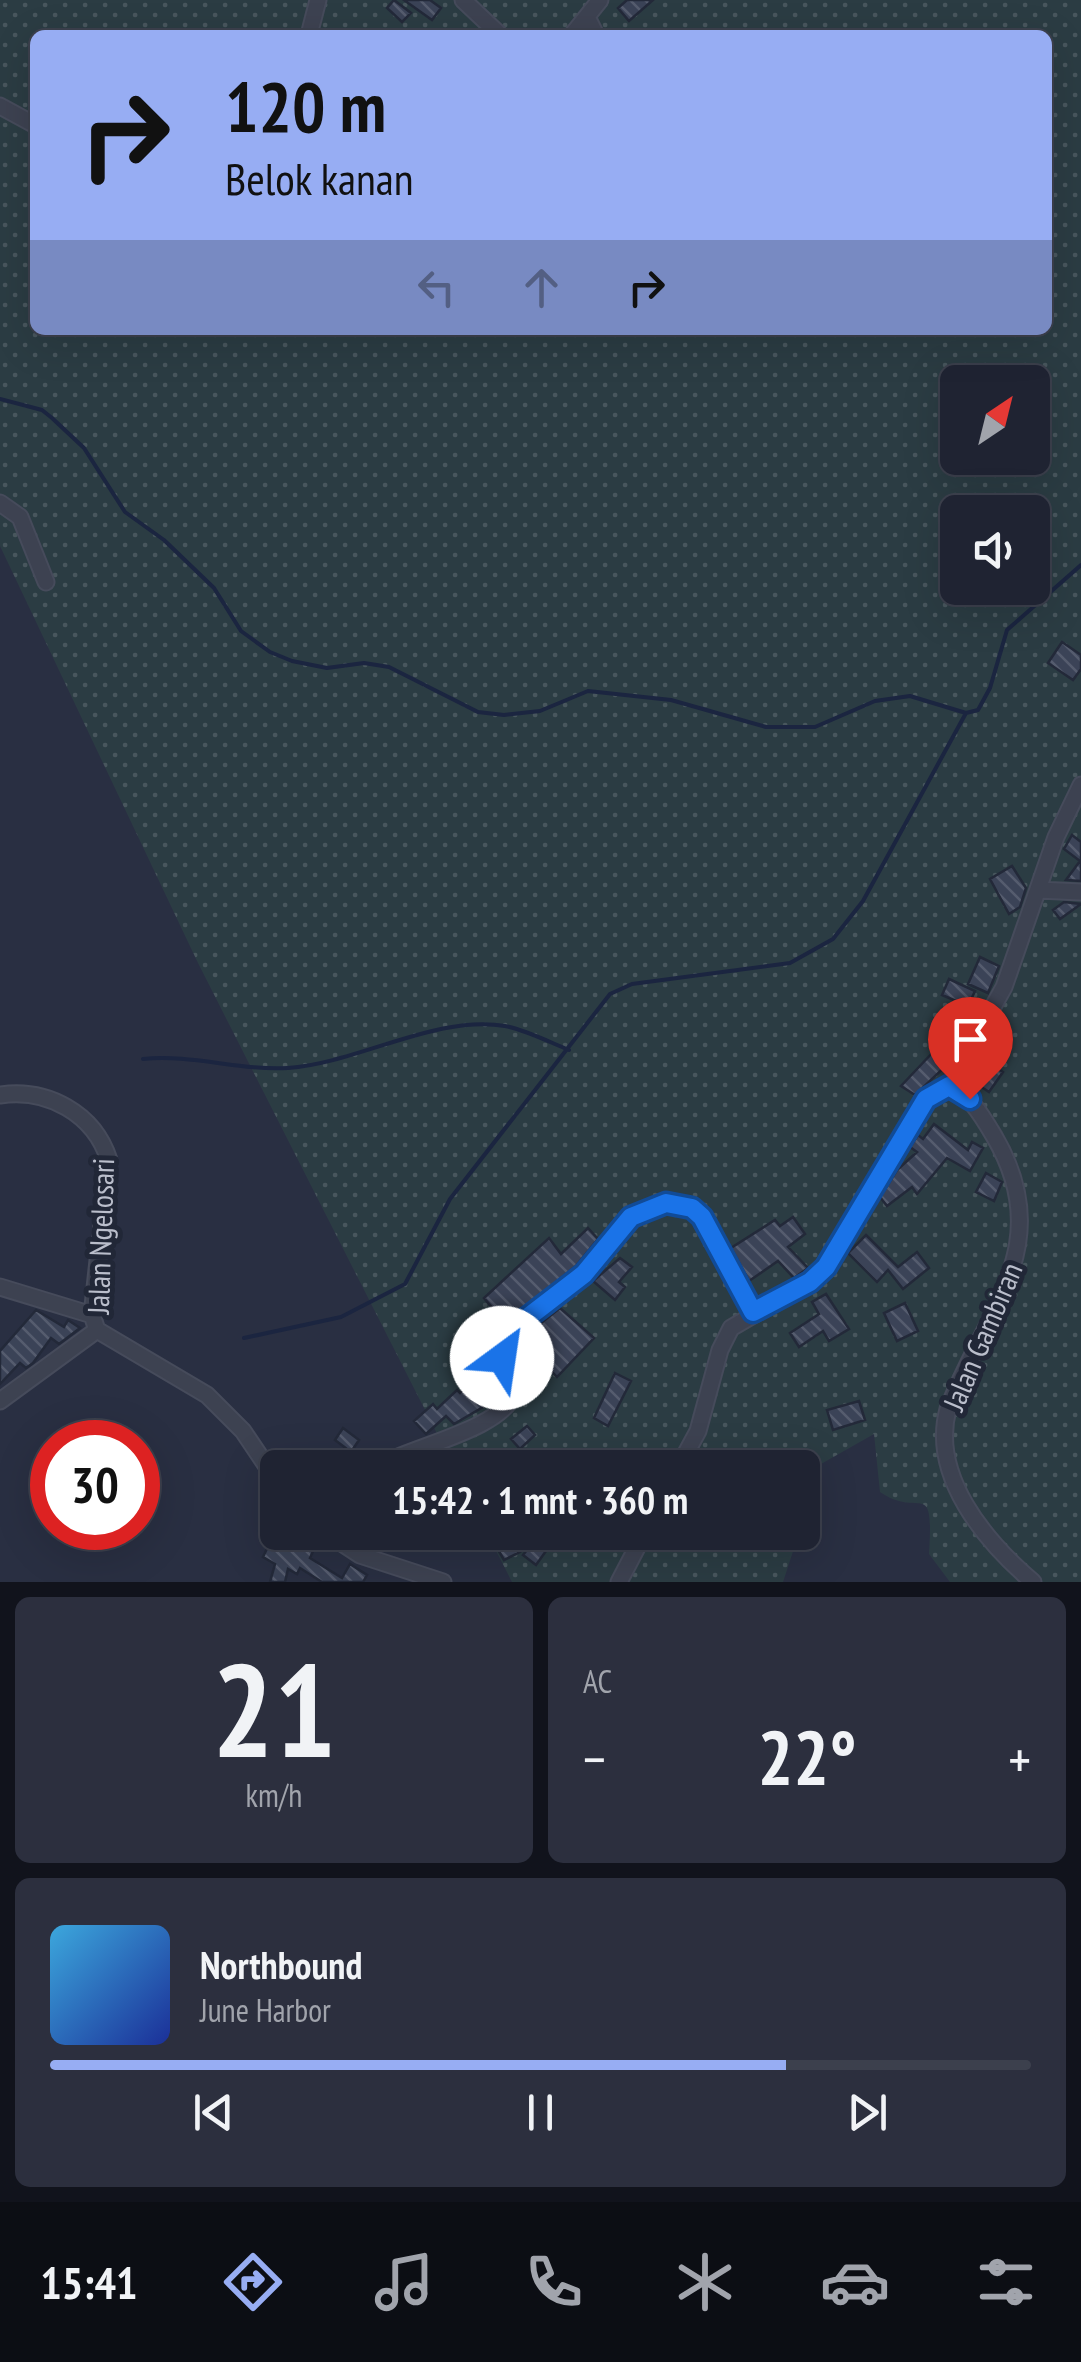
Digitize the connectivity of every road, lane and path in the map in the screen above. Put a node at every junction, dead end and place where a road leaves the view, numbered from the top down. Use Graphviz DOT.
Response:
graph roads {
  1 [pos="318,0"];
  2 [pos="463,0"];
  3 [pos="600,0"];
  4 [pos="587,17"];
  5 [pos="310,30"];
  6 [pos="495,30"];
  7 [pos="576,30"];
  8 [pos="594,30"];
  9 [pos="0,106"];
  10 [pos="30,122"];
  11 [pos="0,503"];
  12 [pos="46,582"];
  13 [pos="1081,785"];
  14 [pos="1039,890"];
  15 [pos="1081,892"];
  16 [pos="949,1086"];
  17 [pos="0,1095"];
  18 [pos="0,1286"];
  19 [pos="753,1312"];
  20 [pos="94,1323"];
  21 [pos="0,1401"];
  22 [pos="408,1450"];
  23 [pos="687,1450"];
  24 [pos="260,1456"];
  25 [pos="356,1550"];
  26 [pos="636,1550"];
  27 [pos="443,1582"];
  28 [pos="619,1582"];
  29 [pos="1033,1582"];
  1 -- 5 [label="street"];
  2 -- 6 [label="street"];
  3 -- 4 [label="street"];
  4 -- 7 [label="street"];
  4 -- 8 [label="street"];
  9 -- 10 [label="street"];
  11 -- 12 [label="street"];
  13 -- 14 [label="street"];
  14 -- 15 [label="street"];
  14 -- 16 [label="street"];
  16 -- 19 [label="street"];
  16 -- 29 [label="street, Jalan Gambiran"];
  17 -- 20 [label="street, Jalan Ngelosari"];
  18 -- 20 [label="street"];
  19 -- 22 [label="street"];
  19 -- 23 [label="street"];
  20 -- 21 [label="street"];
  20 -- 24 [label="street, Jalan Ngelosari"];
  25 -- 27 [label="street"];
  26 -- 28 [label="street"];
}
